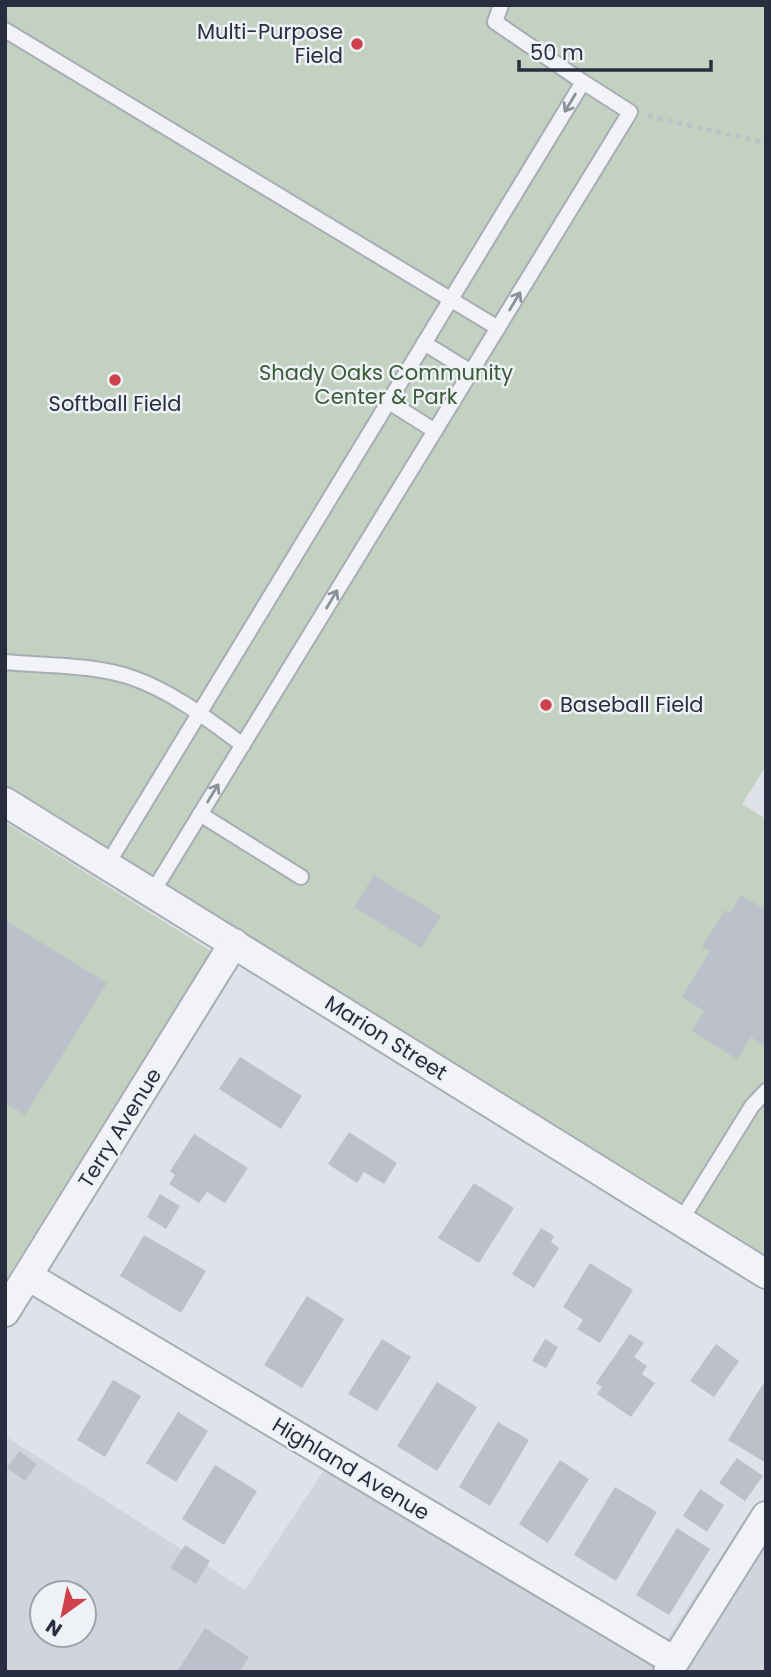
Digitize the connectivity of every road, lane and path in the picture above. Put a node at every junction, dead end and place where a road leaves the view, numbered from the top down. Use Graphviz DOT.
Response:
graph roads {
  1 [pos="501,5"];
  2 [pos="5,30"];
  3 [pos="583,82"];
  4 [pos="630,112"];
  5 [pos="766,142"];
  6 [pos="451,300"];
  7 [pos="498,328"];
  8 [pos="425,343"];
  9 [pos="471,372"];
  10 [pos="389,402"];
  11 [pos="435,431"];
  12 [pos="5,662"];
  13 [pos="199,714"];
  14 [pos="243,745"];
  15 [pos="5,802"];
  16 [pos="200,814"];
  17 [pos="107,865"];
  18 [pos="301,877"];
  19 [pos="152,893"];
  20 [pos="234,943"];
  21 [pos="766,1091"];
  22 [pos="680,1222"];
  23 [pos="766,1274"];
  24 [pos="28,1276"];
  25 [pos="5,1312"];
  26 [pos="766,1516"];
  27 [pos="671,1667"];
  1 -- 3 [label="lane"];
  2 -- 6 [label="lane"];
  3 -- 4 [label="lane"];
  3 -- 6 [label="lane, one-way"];
  4 -- 5 [label="path"];
  7 -- 4 [label="lane, one-way"];
  6 -- 7 [label="lane"];
  6 -- 8 [label="lane"];
  7 -- 9 [label="lane"];
  8 -- 9 [label="lane"];
  8 -- 10 [label="lane"];
  9 -- 11 [label="lane"];
  10 -- 11 [label="lane"];
  10 -- 13 [label="lane"];
  14 -- 11 [label="lane, one-way"];
  12 -- 13 [label="lane"];
  13 -- 14 [label="lane"];
  13 -- 17 [label="lane"];
  16 -- 14 [label="lane, one-way"];
  15 -- 17 [label="street, Marion Street"];
  16 -- 18 [label="lane"];
  16 -- 19 [label="lane"];
  17 -- 19 [label="street, Marion Street"];
  19 -- 20 [label="street, Marion Street"];
  20 -- 22 [label="street, Marion Street"];
  20 -- 24 [label="street, Terry Avenue"];
  21 -- 22 [label="lane"];
  22 -- 23 [label="street, Marion Street"];
  24 -- 25 [label="street, Terry Avenue"];
  24 -- 27 [label="street, Highland Avenue"];
  26 -- 27 [label="street"];
}
